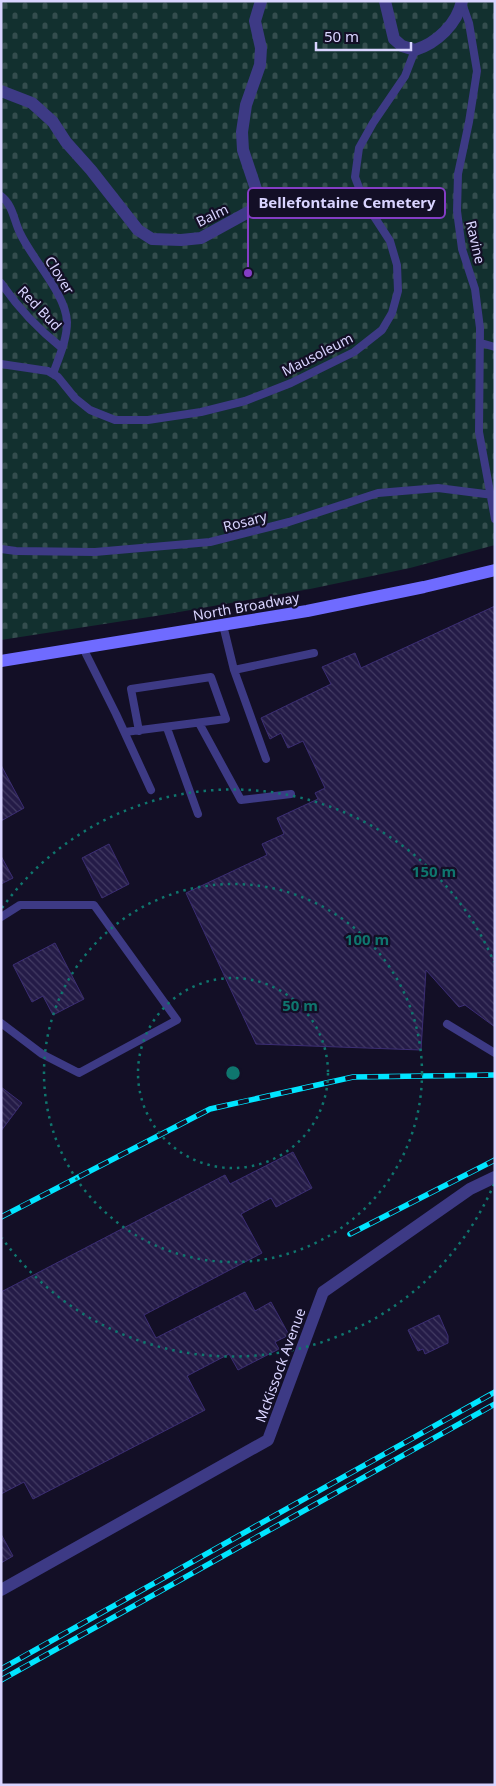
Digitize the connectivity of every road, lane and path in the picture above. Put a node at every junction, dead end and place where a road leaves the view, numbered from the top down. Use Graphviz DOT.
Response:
graph roads {
  1 [pos="261,1"];
  2 [pos="385,1"];
  3 [pos="462,2"];
  4 [pos="415,50"];
  5 [pos="1,91"];
  6 [pos="1,196"];
  7 [pos="1,283"];
  8 [pos="481,343"];
  9 [pos="495,347"];
  10 [pos="62,348"];
  11 [pos="1,364"];
  12 [pos="53,374"];
  13 [pos="492,495"];
  14 [pos="495,519"];
  15 [pos="1,549"];
  16 [pos="495,570"];
  17 [pos="223,625"];
  18 [pos="83,648"];
  19 [pos="314,653"];
  20 [pos="1,661"];
  21 [pos="234,670"];
  22 [pos="199,723"];
  23 [pos="167,728"];
  24 [pos="139,731"];
  25 [pos="125,732"];
  26 [pos="266,759"];
  27 [pos="151,790"];
  28 [pos="291,794"];
  29 [pos="198,814"];
  30 [pos="1,917"];
  31 [pos="1,1024"];
  32 [pos="447,1024"];
  33 [pos="495,1053"];
  34 [pos="495,1176"];
  35 [pos="1,1590"];
  1 -- 5 [label="street, Balm"];
  2 -- 4 [label="street"];
  3 -- 4 [label="street"];
  3 -- 8 [label="lane, Ravine"];
  4 -- 12 [label="lane, Mausoleum"];
  6 -- 10 [label="lane, Clover"];
  7 -- 10 [label="lane, Red Bud"];
  8 -- 9 [label="lane"];
  8 -- 13 [label="lane, Ravine"];
  10 -- 12 [label="lane, Clover"];
  11 -- 12 [label="lane"];
  13 -- 14 [label="lane, Ravine"];
  13 -- 15 [label="lane, Rosary"];
  16 -- 17 [label="main road, North Broadway"];
  17 -- 18 [label="main road, North Broadway"];
  17 -- 21 [label="lane"];
  18 -- 20 [label="main road, North Broadway"];
  18 -- 25 [label="lane"];
  19 -- 21 [label="lane"];
  21 -- 26 [label="lane"];
  22 -- 23 [label="lane"];
  22 -- 24 [label="lane"];
  22 -- 28 [label="lane"];
  23 -- 24 [label="lane"];
  23 -- 29 [label="lane"];
  24 -- 25 [label="lane"];
  25 -- 27 [label="lane"];
  30 -- 31 [label="lane"];
  32 -- 33 [label="lane"];
  34 -- 35 [label="street, McKissock Avenue"];
}
